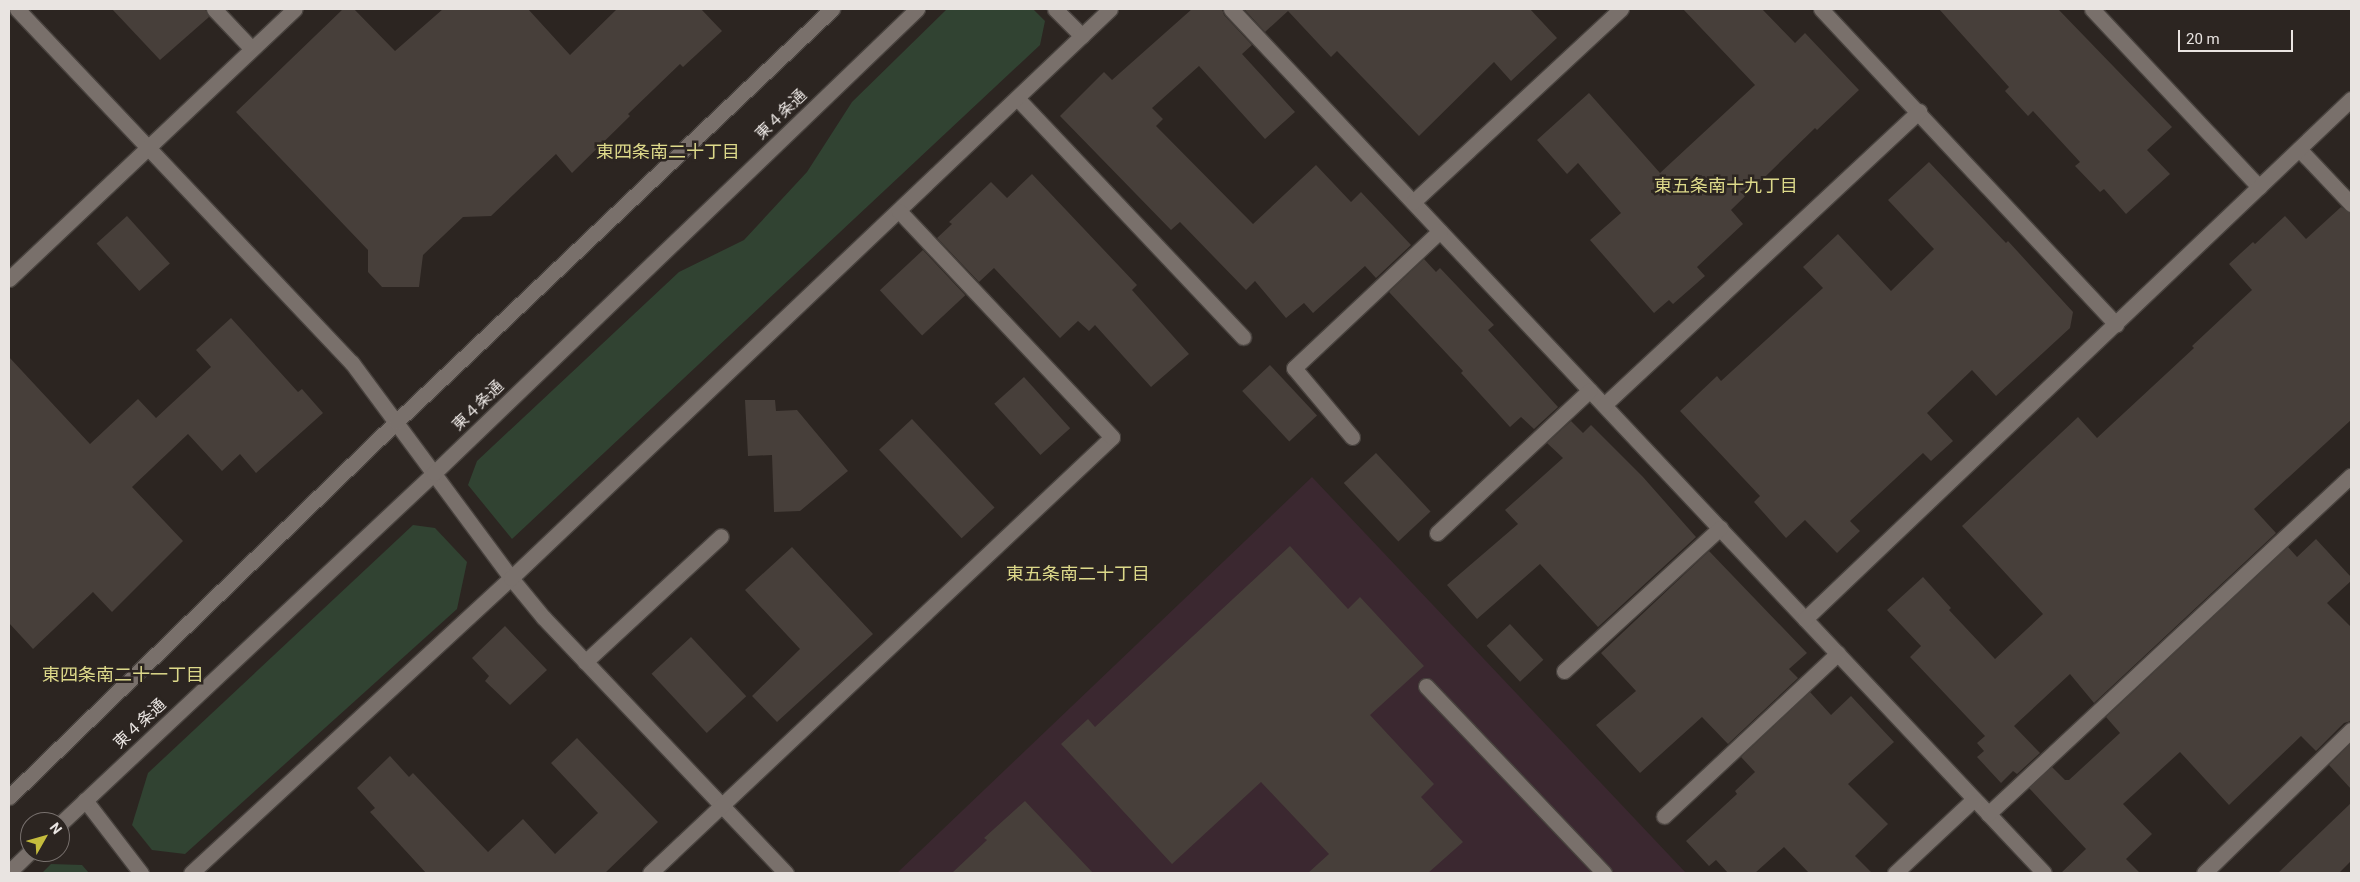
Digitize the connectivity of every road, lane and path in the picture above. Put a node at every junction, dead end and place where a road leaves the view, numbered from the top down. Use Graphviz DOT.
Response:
graph roads {
  1 [pos="17,9"];
  2 [pos="214,9"];
  3 [pos="295,9"];
  4 [pos="832,9"];
  5 [pos="917,9"];
  6 [pos="1055,9"];
  7 [pos="1110,9"];
  8 [pos="1231,9"];
  9 [pos="1621,9"];
  10 [pos="1821,9"];
  11 [pos="2092,9"];
  12 [pos="1082,36"];
  13 [pos="252,49"];
  14 [pos="1016,98"];
  15 [pos="2351,99"];
  16 [pos="1919,111"];
  17 [pos="148,146"];
  18 [pos="2299,149"];
  19 [pos="2259,187"];
  20 [pos="1413,202"];
  21 [pos="2351,204"];
  22 [pos="898,211"];
  23 [pos="1440,231"];
  24 [pos="9,279"];
  25 [pos="2116,324"];
  26 [pos="1243,337"];
  27 [pos="1590,390"];
  28 [pos="1604,405"];
  29 [pos="396,422"];
  30 [pos="1352,437"];
  31 [pos="434,473"];
  32 [pos="2351,476"];
  33 [pos="1720,528"];
  34 [pos="1437,534"];
  35 [pos="721,536"];
  36 [pos="511,578"];
  37 [pos="1805,619"];
  38 [pos="1838,653"];
  39 [pos="586,662"];
  40 [pos="1564,671"];
  41 [pos="1426,686"];
  42 [pos="2351,730"];
  43 [pos="9,797"];
  44 [pos="1974,799"];
  45 [pos="85,800"];
  46 [pos="720,804"];
  47 [pos="70,814"];
  48 [pos="1988,814"];
  49 [pos="1664,816"];
  50 [pos="20,862"];
  51 [pos="9,872"];
  52 [pos="141,873"];
  53 [pos="191,873"];
  54 [pos="650,873"];
  55 [pos="786,873"];
  56 [pos="1604,873"];
  57 [pos="1895,873"];
  58 [pos="2044,873"];
  59 [pos="2204,873"];
  1 -- 17 [label="street"];
  2 -- 13 [label="street"];
  3 -- 13 [label="street"];
  4 -- 29 [label="street"];
  5 -- 31 [label="street, 東４条通"];
  6 -- 12 [label="street"];
  7 -- 12 [label="street"];
  8 -- 20 [label="street"];
  9 -- 20 [label="street"];
  10 -- 16 [label="street"];
  11 -- 19 [label="street"];
  12 -- 14 [label="street"];
  13 -- 17 [label="street"];
  14 -- 22 [label="street"];
  14 -- 26 [label="street"];
  15 -- 18 [label="street"];
  16 -- 25 [label="street"];
  16 -- 28 [label="street"];
  17 -- 24 [label="street"];
  17 -- 29 [label="street"];
  18 -- 19 [label="street"];
  18 -- 21 [label="street"];
  19 -- 25 [label="street"];
  20 -- 23 [label="street"];
  22 -- 36 [label="street"];
  22 -- 46 [label="street"];
  23 -- 27 [label="street"];
  23 -- 30 [label="street"];
  25 -- 37 [label="street"];
  27 -- 28 [label="street"];
  27 -- 34 [label="street"];
  28 -- 33 [label="street"];
  29 -- 31 [label="street"];
  29 -- 43 [label="street"];
  31 -- 36 [label="street"];
  31 -- 45 [label="street, 東４条通"];
  32 -- 48 [label="street"];
  33 -- 37 [label="street"];
  33 -- 40 [label="street"];
  35 -- 39 [label="street"];
  36 -- 39 [label="street"];
  36 -- 53 [label="street"];
  37 -- 38 [label="street"];
  38 -- 44 [label="street"];
  38 -- 49 [label="street"];
  39 -- 46 [label="street"];
  41 -- 56 [label="street"];
  42 -- 59 [label="street"];
  44 -- 48 [label="street"];
  44 -- 57 [label="street"];
  45 -- 47 [label="street, 東４条通"];
  45 -- 52 [label="street"];
  46 -- 54 [label="street"];
  46 -- 55 [label="street"];
  48 -- 58 [label="street"];
  50 -- 51 [label="street"];
}
